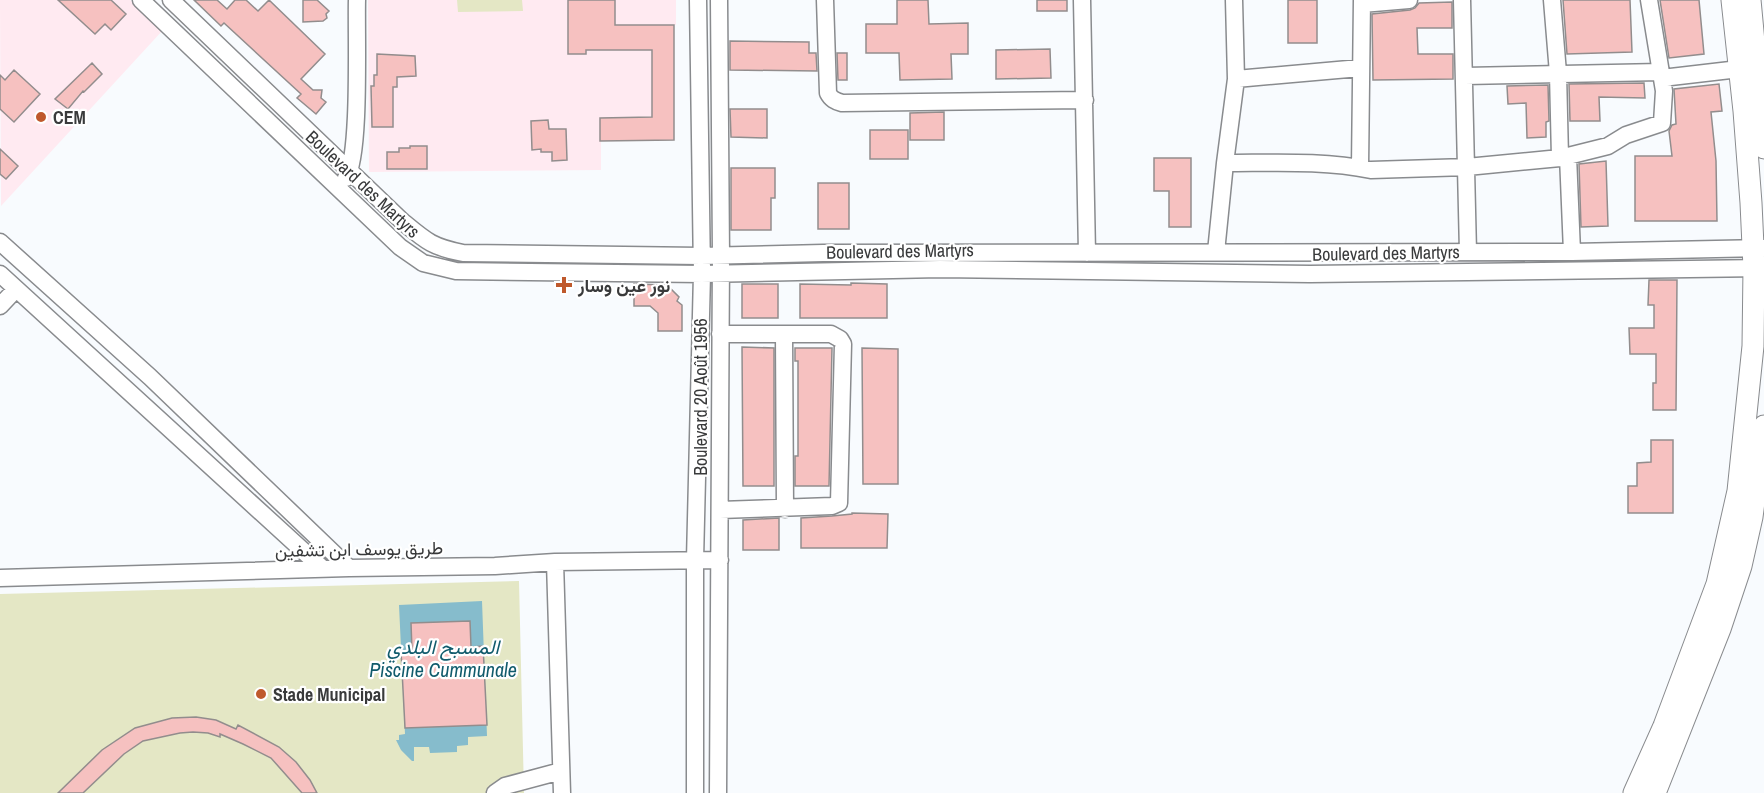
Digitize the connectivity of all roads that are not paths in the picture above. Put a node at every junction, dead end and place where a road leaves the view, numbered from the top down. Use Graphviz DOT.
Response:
graph roads {
  1 [pos="171,0"];
  2 [pos="357,0"];
  3 [pos="698,0"];
  4 [pos="719,0"];
  5 [pos="825,0"];
  6 [pos="1082,0"];
  7 [pos="1233,0"];
  8 [pos="1409,0"];
  9 [pos="1462,0"];
  10 [pos="1552,0"];
  11 [pos="1649,0"];
  12 [pos="1732,0"];
  13 [pos="1750,0"];
  14 [pos="144,1"];
  15 [pos="1362,2"];
  16 [pos="1753,64"];
  17 [pos="1360,69"];
  18 [pos="1558,73"];
  19 [pos="1465,75"];
  20 [pos="1661,75"];
  21 [pos="1236,80"];
  22 [pos="1085,100"];
  23 [pos="1764,148"];
  24 [pos="1564,157"];
  25 [pos="1225,163"];
  26 [pos="1360,167"];
  27 [pos="1467,167"];
  28 [pos="351,171"];
  29 [pos="338,190"];
  30 [pos="0,242"];
  31 [pos="1216,252"];
  32 [pos="1468,252"];
  33 [pos="1572,252"];
  34 [pos="1087,253"];
  35 [pos="701,256"];
  36 [pos="721,256"];
  37 [pos="1759,258"];
  38 [pos="719,273"];
  39 [pos="0,274"];
  40 [pos="702,274"];
  41 [pos="16,289"];
  42 [pos="0,306"];
  43 [pos="720,334"];
  44 [pos="784,334"];
  45 [pos="1764,426"];
  46 [pos="785,509"];
  47 [pos="720,510"];
  48 [pos="695,560"];
  49 [pos="720,560"];
  50 [pos="555,562"];
  51 [pos="349,568"];
  52 [pos="323,569"];
  53 [pos="0,578"];
  54 [pos="561,771"];
  55 [pos="495,793"];
  56 [pos="562,793"];
  57 [pos="695,793"];
  58 [pos="718,793"];
  59 [pos="1634,793"];
  60 [pos="1654,793"];
  1 -- 28 [label="street, Boulevard des Martyrs"];
  2 -- 28 [label="street"];
  3 -- 35 [label="street"];
  4 -- 36 [label="street, Boulevard 20 Août 1956"];
  5 -- 22 [label="street"];
  6 -- 22 [label="street"];
  7 -- 21 [label="street"];
  8 -- 15 [label="street"];
  9 -- 19 [label="street"];
  10 -- 18 [label="street"];
  11 -- 20 [label="street"];
  12 -- 16 [label="main road"];
  13 -- 16 [label="main road"];
  14 -- 29 [label="street, Boulevard des Martyrs"];
  15 -- 17 [label="street"];
  16 -- 20 [label="street"];
  16 -- 23 [label="main road"];
  16 -- 37 [label="main road"];
  17 -- 21 [label="street"];
  17 -- 26 [label="street"];
  18 -- 19 [label="street"];
  18 -- 20 [label="street"];
  18 -- 24 [label="street"];
  19 -- 27 [label="street"];
  20 -- 24 [label="street"];
  21 -- 25 [label="street"];
  22 -- 34 [label="street"];
  24 -- 27 [label="street"];
  24 -- 33 [label="street"];
  25 -- 26 [label="street"];
  25 -- 31 [label="street"];
  26 -- 27 [label="street"];
  27 -- 32 [label="street"];
  28 -- 29 [label="street"];
  28 -- 35 [label="street, Boulevard des Martyrs"];
  29 -- 40 [label="street, Boulevard des Martyrs"];
  30 -- 51 [label="street"];
  31 -- 32 [label="street, Boulevard des Martyrs"];
  31 -- 34 [label="street, Boulevard des Martyrs"];
  32 -- 33 [label="street, Boulevard des Martyrs"];
  33 -- 37 [label="street, Boulevard des Martyrs"];
  34 -- 36 [label="street, Boulevard des Martyrs"];
  35 -- 36 [label="street, Boulevard des Martyrs"];
  35 -- 40 [label="street"];
  36 -- 38 [label="street, Boulevard 20 Août 1956"];
  37 -- 38 [label="street, Boulevard des Martyrs"];
  37 -- 59 [label="main road"];
  38 -- 40 [label="street, Boulevard des Martyrs"];
  38 -- 43 [label="street, Boulevard 20 Août 1956"];
  39 -- 41 [label="street"];
  40 -- 48 [label="street"];
  41 -- 42 [label="street"];
  41 -- 52 [label="street"];
  43 -- 44 [label="street"];
  43 -- 47 [label="street, Boulevard 20 Août 1956"];
  44 -- 46 [label="street"];
  44 -- 46 [label="street"];
  45 -- 60 [label="main road"];
  46 -- 47 [label="street"];
  47 -- 49 [label="street, Boulevard 20 Août 1956"];
  48 -- 49 [label="street, طريق يوسف ابن تشفين"];
  48 -- 50 [label="street, طريق يوسف ابن تشفين"];
  48 -- 57 [label="street"];
  49 -- 58 [label="street, Boulevard 20 Août 1956"];
  50 -- 51 [label="street, طريق يوسف ابن تشفين"];
  50 -- 54 [label="street"];
  51 -- 52 [label="street, طريق يوسف ابن تشفين"];
  52 -- 53 [label="street, طريق يوسف ابن تشفين"];
  54 -- 55 [label="street"];
  54 -- 56 [label="street"];
}
